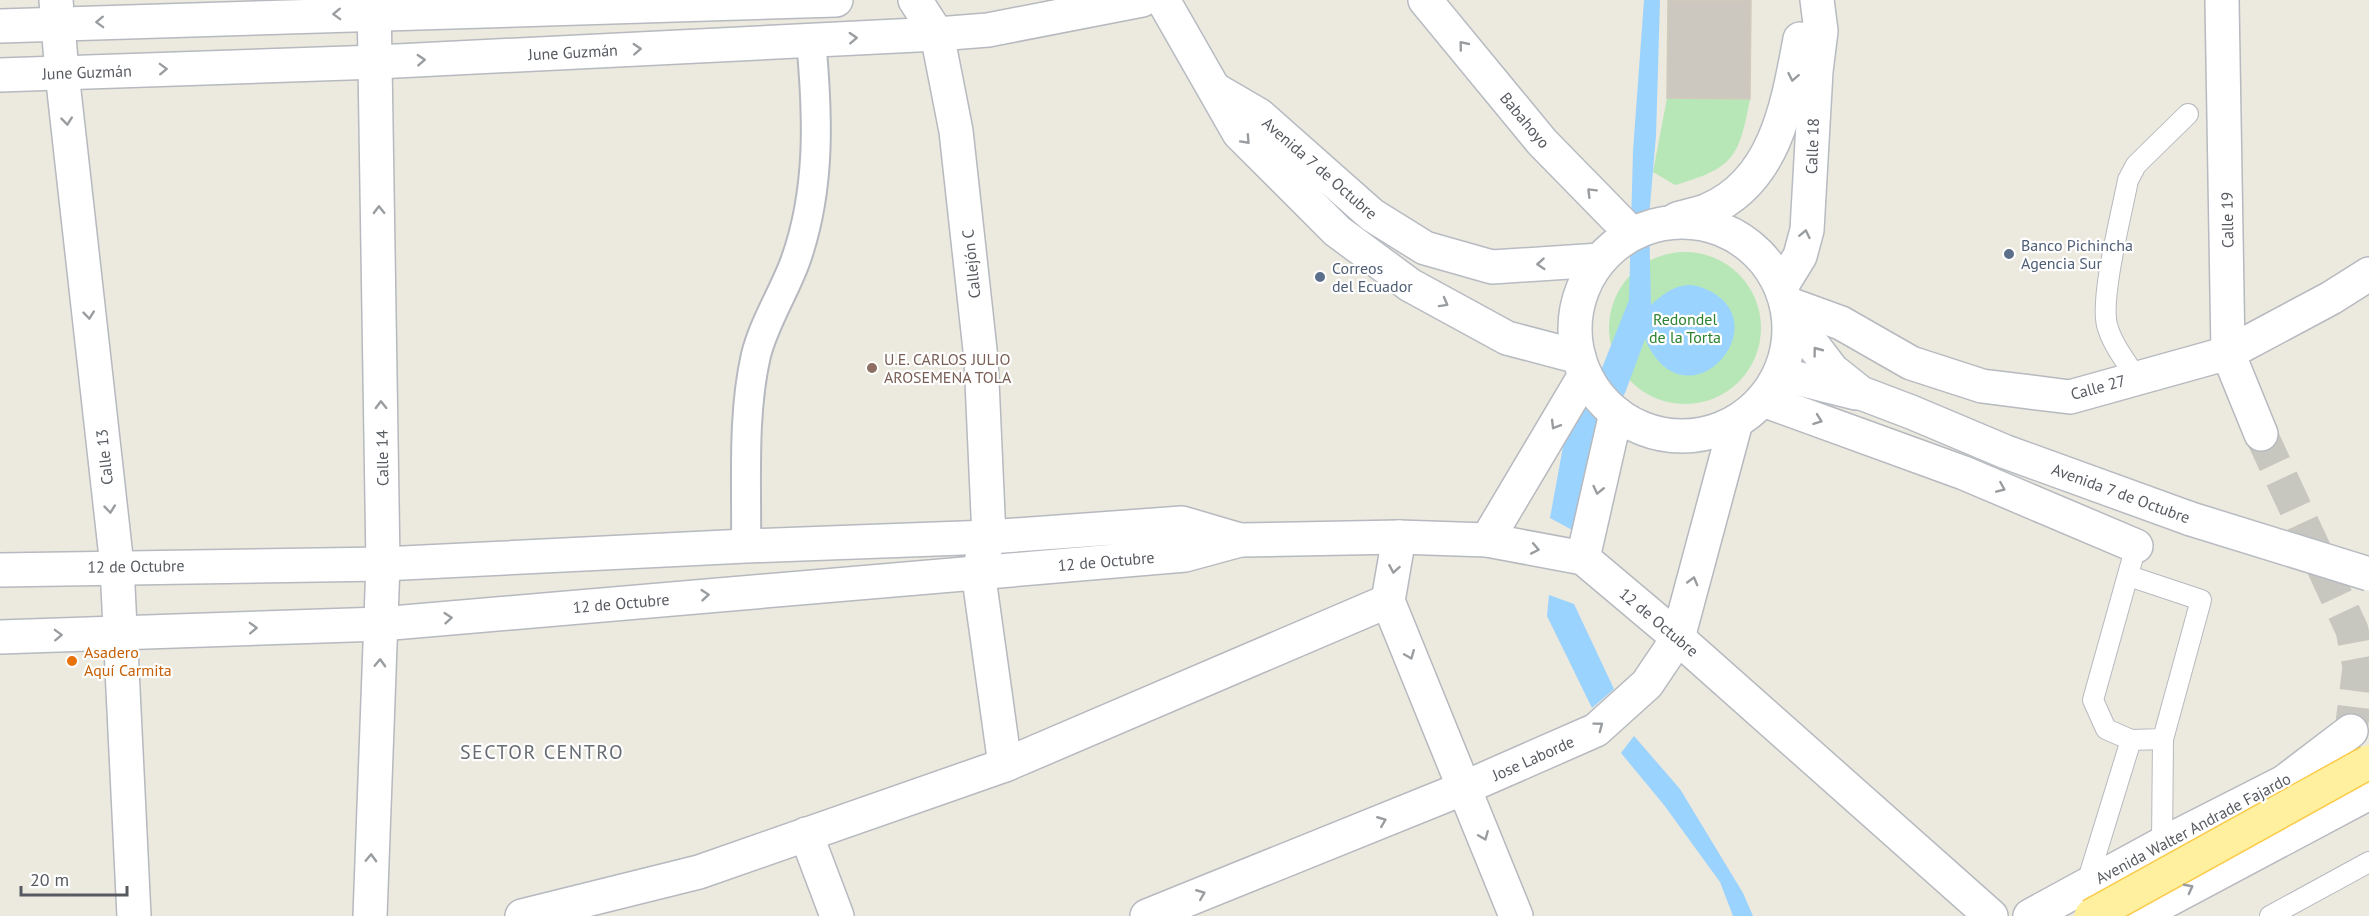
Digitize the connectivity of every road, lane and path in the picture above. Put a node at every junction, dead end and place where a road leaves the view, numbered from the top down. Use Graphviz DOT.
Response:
graph roads {
  1 [pos="836,0"];
  2 [pos="915,0"];
  3 [pos="1142,0"];
  4 [pos="1163,0"];
  5 [pos="1425,0"];
  6 [pos="1815,0"];
  7 [pos="2222,0"];
  8 [pos="375,7"];
  9 [pos="57,12"];
  10 [pos="0,26"];
  11 [pos="938,33"];
  12 [pos="811,40"];
  13 [pos="377,62"];
  14 [pos="62,73"];
  15 [pos="0,75"];
  16 [pos="1216,90"];
  17 [pos="2188,114"];
  18 [pos="1668,222"];
  19 [pos="1632,234"];
  20 [pos="1599,260"];
  21 [pos="2369,274"];
  22 [pos="1786,302"];
  23 [pos="2228,353"];
  24 [pos="1582,366"];
  25 [pos="2136,377"];
  26 [pos="1772,386"];
  27 [pos="1878,399"];
  28 [pos="1616,413"];
  29 [pos="1736,422"];
  30 [pos="2261,434"];
  31 [pos="989,537"];
  32 [pos="1399,537"];
  33 [pos="1240,540"];
  34 [pos="1487,540"];
  35 [pos="746,546"];
  36 [pos="1583,558"];
  37 [pos="2133,561"];
  38 [pos="383,564"];
  39 [pos="117,566"];
  40 [pos="0,570"];
  41 [pos="978,571"];
  42 [pos="2369,574"];
  43 [pos="1388,601"];
  44 [pos="381,624"];
  45 [pos="120,632"];
  46 [pos="0,637"];
  47 [pos="1678,638"];
  48 [pos="2163,739"];
  49 [pos="2131,740"];
  50 [pos="2369,762"];
  51 [pos="1005,765"];
  52 [pos="1464,788"];
  53 [pos="2369,793"];
  54 [pos="2304,827"];
  55 [pos="806,834"];
  56 [pos="2162,844"];
  57 [pos="2367,867"];
  58 [pos="2088,901"];
  59 [pos="134,916"];
  60 [pos="370,916"];
  61 [pos="522,916"];
  62 [pos="837,916"];
  63 [pos="1147,916"];
  64 [pos="1516,916"];
  65 [pos="1991,916"];
  66 [pos="2030,916"];
  67 [pos="2138,916"];
  68 [pos="2270,916"];
  1 -- 8 [label="street"];
  2 -- 11 [label="street, Callejón C"];
  3 -- 11 [label="street, June Guzmán"];
  4 -- 16 [label="street, Avenida 7 de Octubre"];
  19 -- 5 [label="street, Babahoyo, one-way"];
  6 -- 18 [label="street, Calle 18, one-way"];
  22 -- 6 [label="street, Calle 18, one-way"];
  7 -- 23 [label="street, Calle 19"];
  8 -- 9 [label="street, one-way"];
  8 -- 13 [label="street, Calle 14"];
  9 -- 10 [label="street"];
  9 -- 14 [label="street, Calle 13"];
  12 -- 11 [label="street, June Guzmán, one-way"];
  11 -- 31 [label="street, Callejón C"];
  13 -- 12 [label="street, June Guzmán, one-way"];
  12 -- 35 [label="street"];
  14 -- 13 [label="street, June Guzmán, one-way"];
  38 -- 13 [label="street, Calle 14, one-way"];
  14 -- 15 [label="street, June Guzmán"];
  14 -- 39 [label="street, Calle 13, one-way"];
  20 -- 16 [label="street, Avenida 7 de Octubre, one-way"];
  16 -- 24 [label="street, Avenida 7 de Octubre, one-way"];
  17 -- 25 [label="lane"];
  18 -- 19 [label="street"];
  18 -- 22 [label="street"];
  19 -- 20 [label="street"];
  20 -- 24 [label="street"];
  21 -- 23 [label="street, Calle 27"];
  22 -- 25 [label="street, Calle 27"];
  22 -- 26 [label="street"];
  27 -- 22 [label="street, Avenida 7 de Octubre, one-way"];
  23 -- 25 [label="street, Calle 27"];
  23 -- 30 [label="street, Calle 19"];
  24 -- 28 [label="street"];
  24 -- 34 [label="street, one-way"];
  26 -- 27 [label="street, Avenida 7 de Octubre"];
  26 -- 29 [label="street"];
  26 -- 37 [label="street, one-way"];
  27 -- 42 [label="street, Avenida 7 de Octubre, bridge"];
  28 -- 29 [label="street"];
  28 -- 36 [label="street, one-way"];
  47 -- 29 [label="street, Jose Laborde, one-way"];
  31 -- 33 [label="street, 12 de Octubre"];
  31 -- 35 [label="street, 12 de Octubre"];
  31 -- 41 [label="street"];
  32 -- 33 [label="street, 12 de Octubre"];
  32 -- 34 [label="street, 12 de Octubre"];
  32 -- 43 [label="street, one-way"];
  33 -- 41 [label="street, 12 de Octubre"];
  34 -- 36 [label="street, 12 de Octubre, one-way"];
  35 -- 38 [label="street, 12 de Octubre"];
  36 -- 47 [label="street, 12 de Octubre"];
  37 -- 48 [label="lane"];
  37 -- 49 [label="lane"];
  38 -- 39 [label="street, 12 de Octubre"];
  38 -- 44 [label="street, Calle 14"];
  39 -- 40 [label="street, 12 de Octubre"];
  39 -- 45 [label="street, Calle 13"];
  44 -- 41 [label="street, 12 de Octubre, one-way"];
  41 -- 51 [label="street"];
  43 -- 51 [label="street"];
  43 -- 52 [label="street, one-way"];
  45 -- 44 [label="street, 12 de Octubre, one-way"];
  60 -- 44 [label="street, Calle 14, one-way"];
  46 -- 45 [label="street, 12 de Octubre, one-way"];
  45 -- 59 [label="street, Calle 13"];
  52 -- 47 [label="street, Jose Laborde, one-way"];
  47 -- 65 [label="street, 12 de Octubre"];
  48 -- 49 [label="lane"];
  48 -- 56 [label="lane"];
  49 -- 58 [label="lane"];
  50 -- 58 [label="main road, Avenida Walter Andrade Fajardo, bridge"];
  51 -- 55 [label="street"];
  63 -- 52 [label="street, Jose Laborde, one-way"];
  52 -- 64 [label="street, one-way"];
  53 -- 54 [label="street"];
  54 -- 56 [label="street, Avenida Walter Andrade Fajardo"];
  67 -- 54 [label="street, one-way"];
  55 -- 61 [label="street"];
  55 -- 62 [label="street"];
  56 -- 58 [label="street, Avenida Walter Andrade Fajardo"];
  57 -- 68 [label="lane"];
  58 -- 66 [label="street, Avenida Walter Andrade Fajardo"];
}
